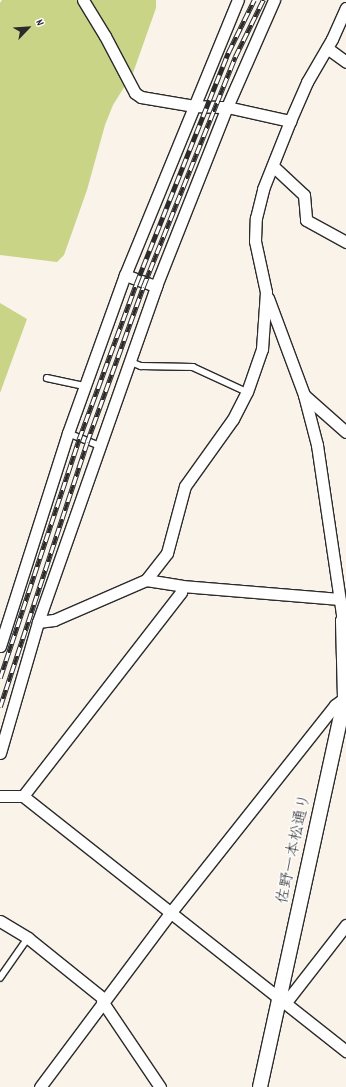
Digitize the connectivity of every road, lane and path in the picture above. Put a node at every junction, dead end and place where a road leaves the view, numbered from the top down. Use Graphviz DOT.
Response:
graph roads {
  1 [pos="83,0"];
  2 [pos="238,0"];
  3 [pos="274,0"];
  4 [pos="346,8"];
  5 [pos="327,48"];
  6 [pos="346,62"];
  7 [pos="194,106"];
  8 [pos="227,107"];
  9 [pos="290,121"];
  10 [pos="274,167"];
  11 [pos="346,242"];
  12 [pos="125,275"];
  13 [pos="156,286"];
  14 [pos="266,292"];
  15 [pos="131,362"];
  16 [pos="47,378"];
  17 [pos="85,386"];
  18 [pos="247,392"];
  19 [pos="304,395"];
  20 [pos="346,432"];
  21 [pos="68,433"];
  22 [pos="100,446"];
  23 [pos="146,580"];
  24 [pos="182,586"];
  25 [pos="339,599"];
  26 [pos="345,618"];
  27 [pos="38,622"];
  28 [pos="0,646"];
  29 [pos="345,698"];
  30 [pos="0,753"];
  31 [pos="0,796"];
  32 [pos="23,796"];
  33 [pos="171,912"];
  34 [pos="0,921"];
  35 [pos="346,925"];
  36 [pos="28,938"];
  37 [pos="0,978"];
  38 [pos="103,1000"];
  39 [pos="283,1000"];
  40 [pos="346,1051"];
  41 [pos="40,1087"];
  42 [pos="160,1087"];
  43 [pos="260,1087"];
  1 -- 7 [label="street"];
  2 -- 7 [label="street"];
  3 -- 8 [label="street"];
  4 -- 5 [label="street"];
  5 -- 6 [label="street"];
  5 -- 9 [label="street"];
  7 -- 8 [label="street"];
  7 -- 12 [label="street"];
  8 -- 9 [label="street"];
  8 -- 13 [label="street"];
  9 -- 10 [label="street"];
  10 -- 11 [label="street"];
  10 -- 14 [label="street"];
  12 -- 13 [label="street"];
  12 -- 17 [label="street"];
  13 -- 15 [label="street"];
  14 -- 18 [label="street"];
  14 -- 19 [label="street"];
  15 -- 18 [label="lane"];
  15 -- 22 [label="street"];
  16 -- 17 [label="lane"];
  17 -- 21 [label="street"];
  18 -- 23 [label="street"];
  19 -- 20 [label="street"];
  19 -- 25 [label="street"];
  21 -- 22 [label="lane"];
  21 -- 28 [label="street"];
  22 -- 27 [label="street"];
  23 -- 24 [label="street"];
  23 -- 27 [label="street"];
  24 -- 25 [label="street"];
  24 -- 32 [label="street"];
  25 -- 26 [label="street"];
  26 -- 29 [label="street, 佐野一本松通り"];
  27 -- 30 [label="street"];
  29 -- 33 [label="street"];
  29 -- 39 [label="street, 佐野一本松通り"];
  31 -- 32 [label="street"];
  32 -- 33 [label="street"];
  33 -- 38 [label="street"];
  33 -- 39 [label="street"];
  34 -- 36 [label="street"];
  35 -- 39 [label="street"];
  36 -- 37 [label="lane"];
  36 -- 38 [label="street"];
  38 -- 41 [label="street"];
  38 -- 42 [label="street"];
  39 -- 40 [label="street"];
  39 -- 43 [label="street, 佐野一本松通り"];
}
